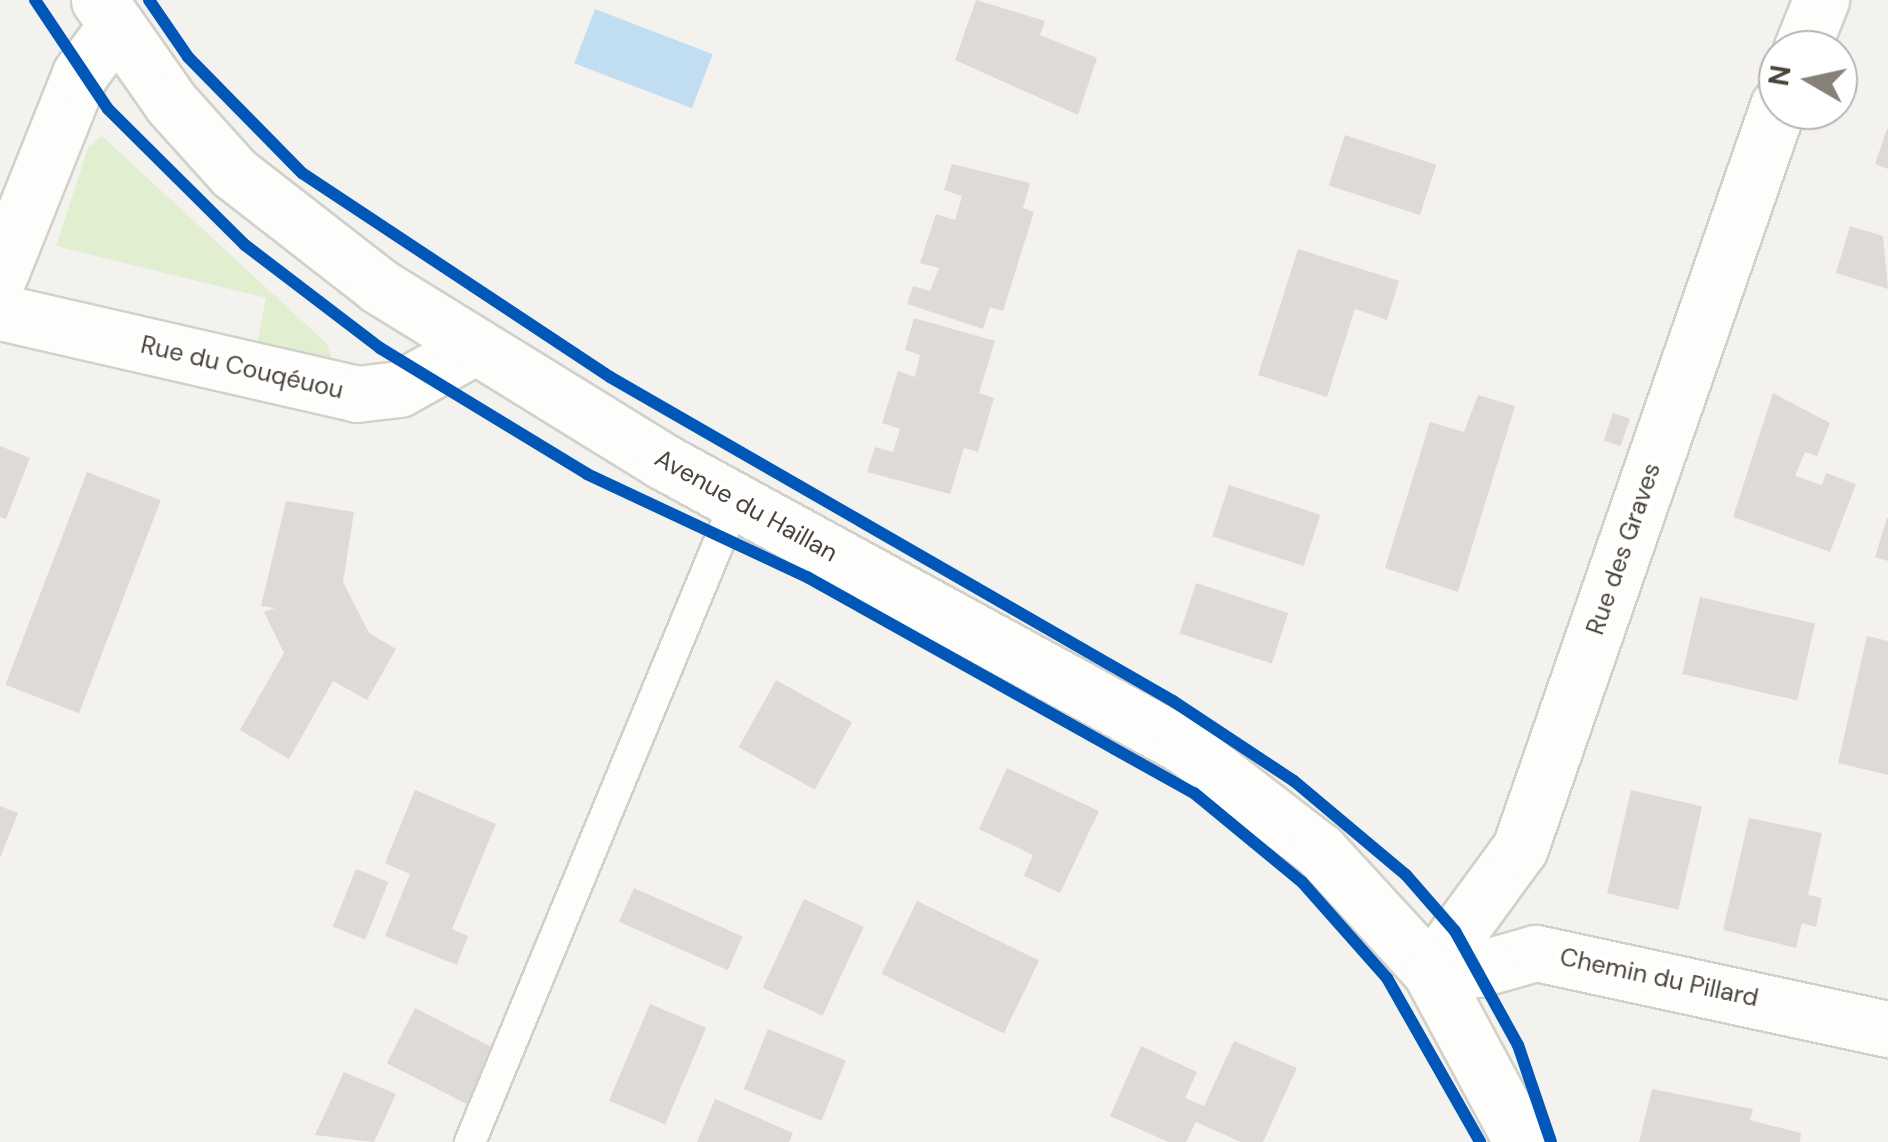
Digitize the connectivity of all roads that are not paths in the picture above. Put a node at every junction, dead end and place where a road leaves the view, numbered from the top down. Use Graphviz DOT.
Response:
graph roads {
  1 [pos="1821,0"];
  2 [pos="107,14"];
  3 [pos="1809,30"];
  4 [pos="1770,130"];
  5 [pos="0,274"];
  6 [pos="0,312"];
  7 [pos="476,346"];
  8 [pos="736,501"];
  9 [pos="1430,970"];
  10 [pos="1888,1029"];
  11 [pos="470,1142"];
  12 [pos="1522,1142"];
  1 -- 3 [label="street"];
  2 -- 5 [label="street"];
  2 -- 7 [label="street, Avenue du Haillan"];
  4 -- 9 [label="street, Rue des Graves"];
  6 -- 7 [label="street, Rue du Couqéuou"];
  7 -- 8 [label="street, Avenue du Haillan"];
  8 -- 9 [label="street, Avenue du Haillan"];
  8 -- 11 [label="lane"];
  9 -- 10 [label="street, Chemin du Pillard"];
  9 -- 12 [label="street, Avenue du Haillan"];
}
